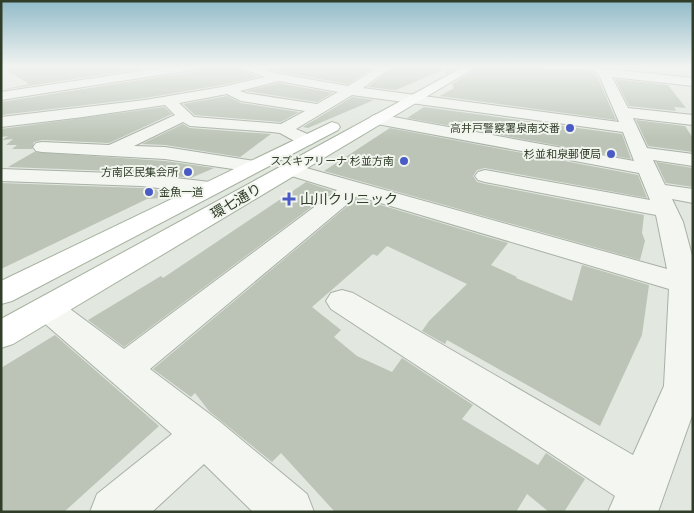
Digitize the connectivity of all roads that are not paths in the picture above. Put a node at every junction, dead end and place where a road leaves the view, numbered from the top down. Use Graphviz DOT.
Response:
graph roads {
  1 [pos="36,91"];
  2 [pos="146,91"];
  3 [pos="230,91"];
  4 [pos="352,91"];
  5 [pos="611,91"];
  6 [pos="408,92"];
  7 [pos="1,96"];
  8 [pos="167,101"];
  9 [pos="317,108"];
  10 [pos="623,112"];
  11 [pos="184,116"];
  12 [pos="378,119"];
  13 [pos="693,120"];
  14 [pos="1,122"];
  15 [pos="631,128"];
  16 [pos="284,129"];
  17 [pos="306,140"];
  18 [pos="504,144"];
  19 [pos="42,147"];
  20 [pos="111,151"];
  21 [pos="693,160"];
  22 [pos="253,166"];
  23 [pos="292,170"];
  24 [pos="1,175"];
  25 [pos="661,184"];
  26 [pos="354,187"];
  27 [pos="210,188"];
  28 [pos="689,284"];
  29 [pos="1,294"];
  30 [pos="342,301"];
  31 [pos="47,308"];
  32 [pos="1,335"];
  33 [pos="123,370"];
  34 [pos="204,435"];
  35 [pos="638,500"];
  36 [pos="114,512"];
  37 [pos="289,512"];
  1 -- 7 [label="street"];
  2 -- 8 [label="street"];
  3 -- 8 [label="street"];
  3 -- 9 [label="street"];
  4 -- 6 [label="street"];
  4 -- 9 [label="street"];
  5 -- 10 [label="street"];
  6 -- 12 [label="main road, 環七通り"];
  6 -- 15 [label="street"];
  6 -- 17 [label="main road, 環七通り"];
  8 -- 11 [label="street"];
  8 -- 14 [label="street"];
  9 -- 16 [label="street"];
  10 -- 13 [label="street"];
  10 -- 15 [label="street"];
  11 -- 16 [label="street"];
  11 -- 20 [label="street"];
  12 -- 18 [label="street"];
  12 -- 23 [label="main road, 環七通り"];
  15 -- 25 [label="street"];
  16 -- 17 [label="street"];
  17 -- 22 [label="main road, 環七通り"];
  18 -- 25 [label="street"];
  18 -- 25 [label="street"];
  19 -- 20 [label="street"];
  20 -- 22 [label="street"];
  21 -- 25 [label="street"];
  22 -- 27 [label="main road, 環七通り"];
  23 -- 26 [label="street"];
  23 -- 31 [label="main road, 環七通り"];
  24 -- 27 [label="street"];
  25 -- 28 [label="street"];
  26 -- 28 [label="street"];
  26 -- 33 [label="street"];
  27 -- 29 [label="main road, 環七通り"];
  28 -- 35 [label="street"];
  30 -- 35 [label="street"];
  31 -- 32 [label="main road, 環七通り"];
  31 -- 33 [label="street"];
  33 -- 34 [label="street"];
  34 -- 36 [label="street"];
  34 -- 37 [label="street"];
}
